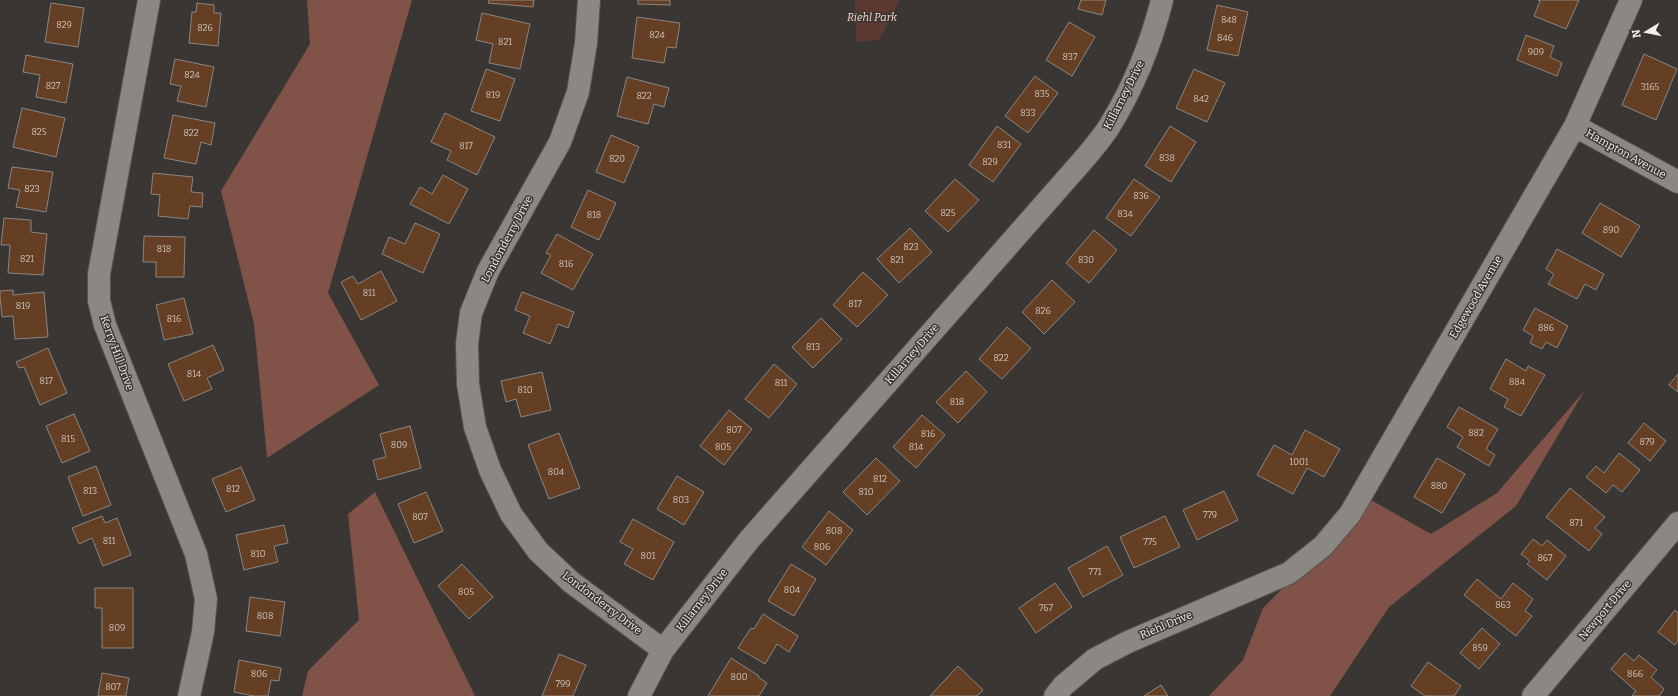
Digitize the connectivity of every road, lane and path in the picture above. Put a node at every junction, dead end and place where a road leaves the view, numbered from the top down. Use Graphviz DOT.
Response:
graph roads {
  1 [pos="149,0"];
  2 [pos="589,0"];
  3 [pos="1162,0"];
  4 [pos="1631,0"];
  5 [pos="1575,126"];
  6 [pos="1678,182"];
  7 [pos="1678,523"];
  8 [pos="1289,573"];
  9 [pos="663,650"];
  10 [pos="188,696"];
  11 [pos="639,696"];
  12 [pos="1055,696"];
  13 [pos="1533,696"];
  1 -- 10 [label="street, Kerry Hill Drive"];
  2 -- 9 [label="street, Londonderry Drive"];
  3 -- 9 [label="street, Killarney Drive"];
  4 -- 5 [label="street, Edgewood Avenue"];
  5 -- 6 [label="street, Hampton Avenue"];
  5 -- 8 [label="street, Edgewood Avenue"];
  7 -- 13 [label="street, Newport Drive"];
  8 -- 12 [label="street, Riehl Drive"];
  9 -- 11 [label="street, Killarney Drive"];
}
